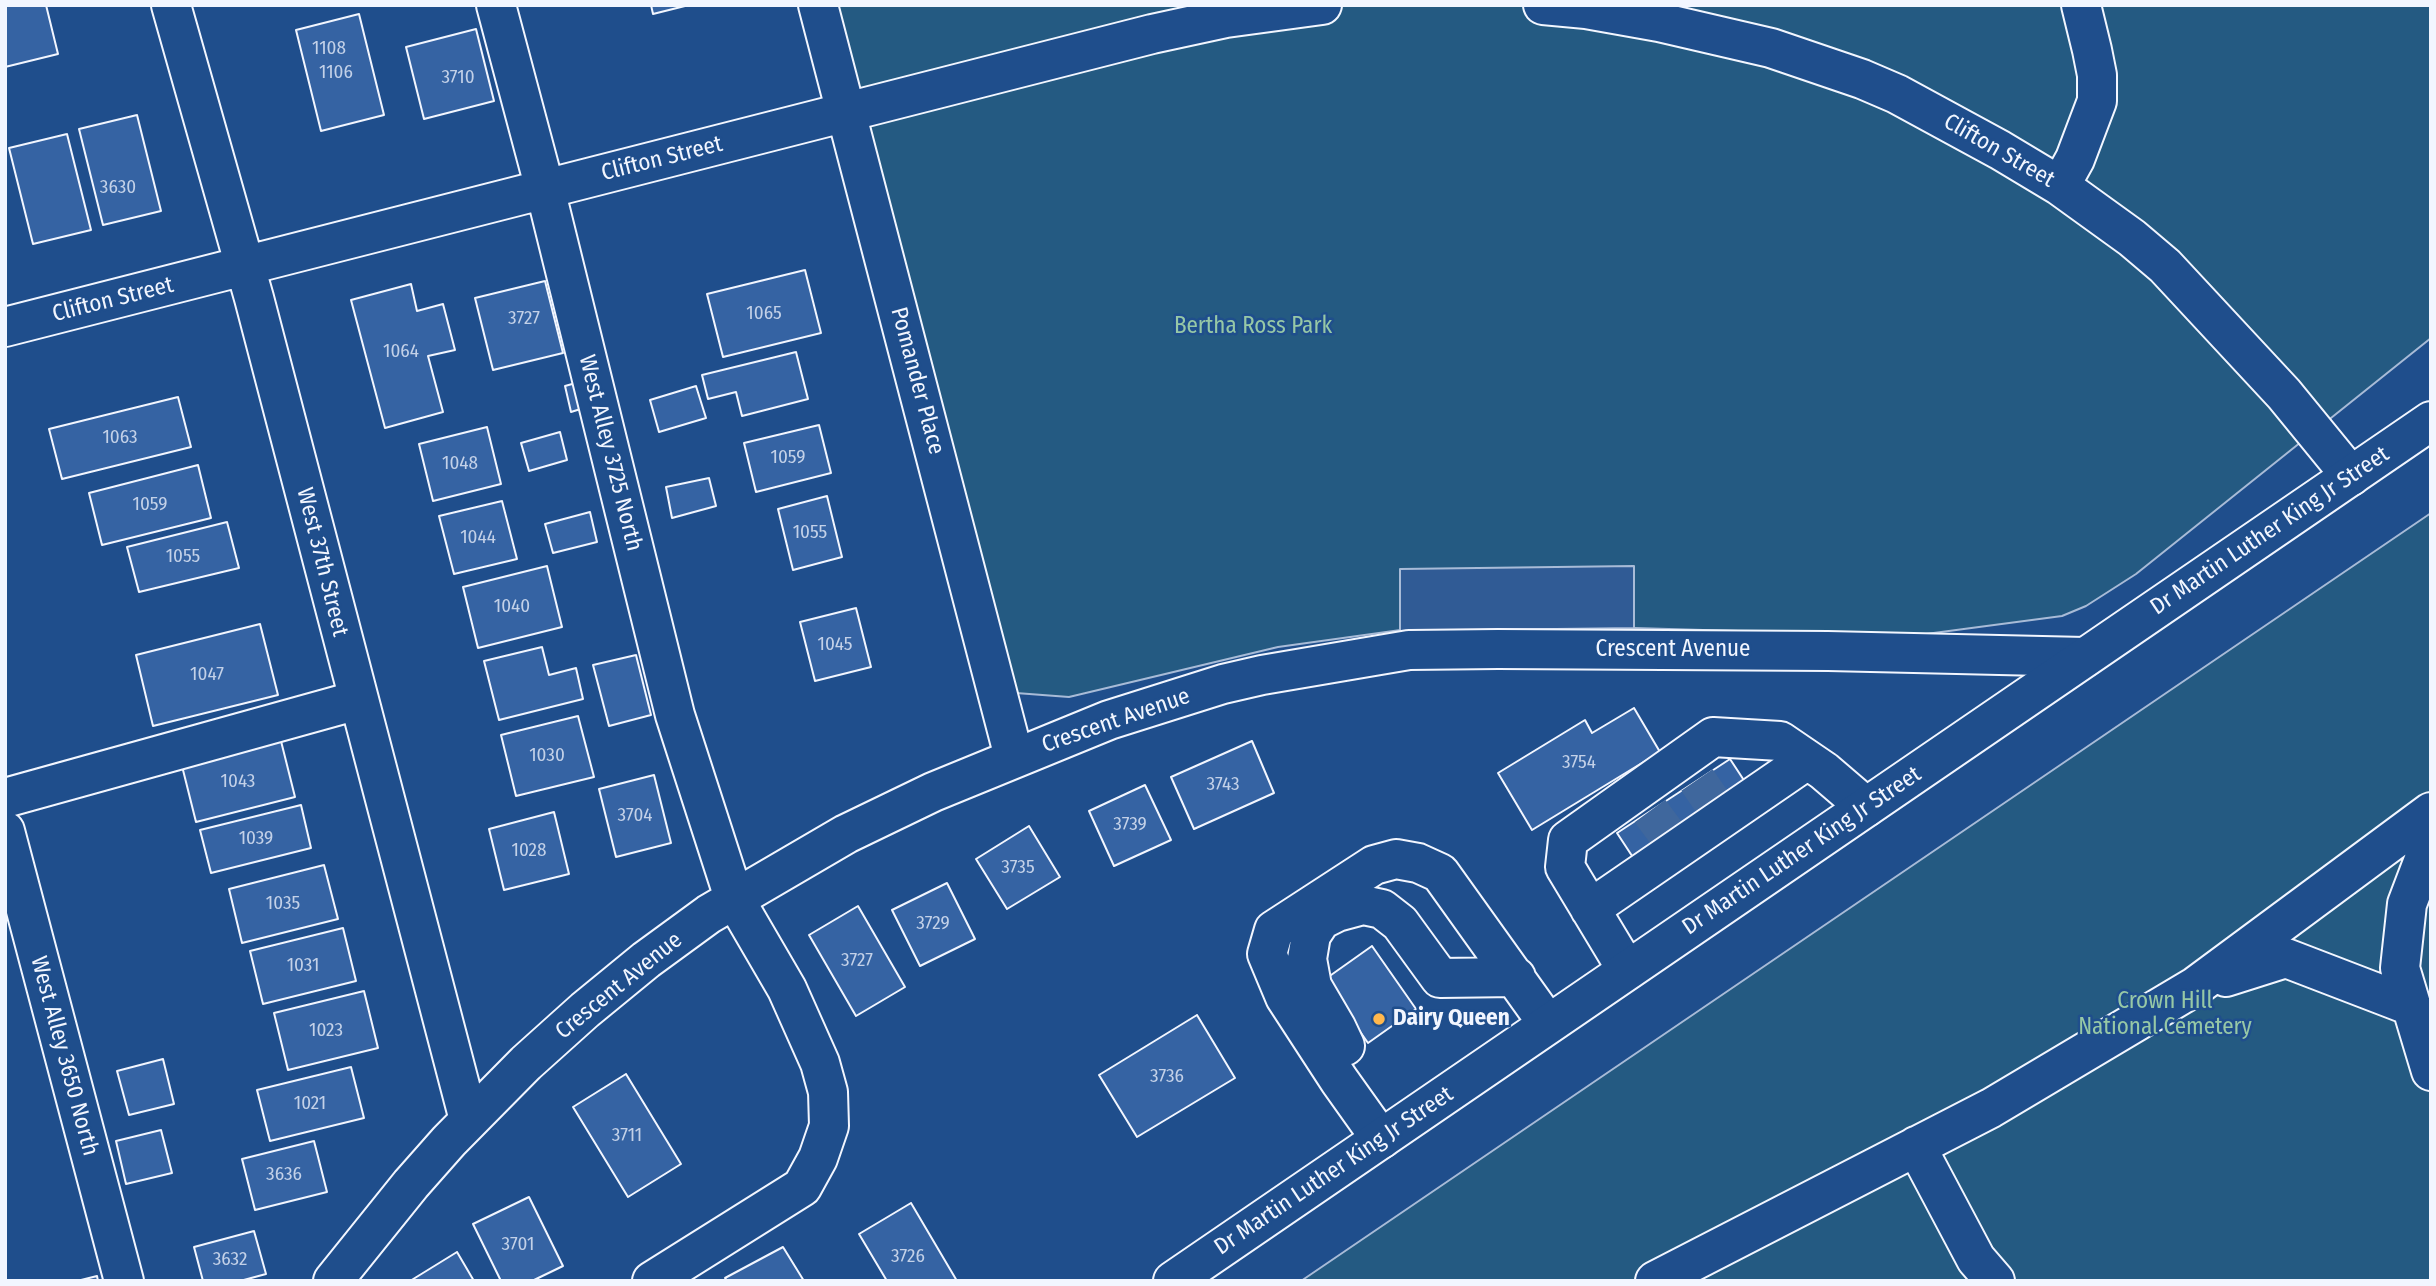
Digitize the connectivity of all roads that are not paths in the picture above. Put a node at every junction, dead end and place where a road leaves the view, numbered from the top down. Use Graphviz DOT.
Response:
graph roads {
  1 [pos="171,5"];
  2 [pos="496,5"];
  3 [pos="818,5"];
  4 [pos="1322,5"];
  5 [pos="1543,5"];
  6 [pos="2081,5"];
  7 [pos="846,112"];
  8 [pos="2060,186"];
  9 [pos="545,189"];
  10 [pos="246,267"];
  11 [pos="5,327"];
  12 [pos="2431,421"];
  13 [pos="2351,476"];
  14 [pos="2085,657"];
  15 [pos="358,700"];
  16 [pos="1014,757"];
  17 [pos="1807,760"];
  18 [pos="5,798"];
  19 [pos="1866,807"];
  20 [pos="2431,812"];
  21 [pos="5,831"];
  22 [pos="2431,841"];
  23 [pos="734,898"];
  24 [pos="1590,909"];
  25 [pos="1627,970"];
  26 [pos="1516,978"];
  27 [pos="2196,986"];
  28 [pos="2412,1006"];
  29 [pos="1548,1024"];
  30 [pos="2431,1072"];
  31 [pos="1356,1104"];
  32 [pos="469,1120"];
  33 [pos="1381,1139"];
  34 [pos="1916,1146"];
  35 [pos="124,1281"];
  36 [pos="333,1281"];
  37 [pos="652,1281"];
  38 [pos="1173,1281"];
  39 [pos="1655,1281"];
  40 [pos="1995,1281"];
  1 -- 10 [label="street, West 37th Street"];
  2 -- 9 [label="street, West Alley 3725 North"];
  3 -- 7 [label="street, Pomander Place"];
  4 -- 7 [label="street, Clifton Street"];
  5 -- 8 [label="street, Clifton Street"];
  6 -- 8 [label="street"];
  7 -- 9 [label="street, Clifton Street"];
  7 -- 16 [label="street, Pomander Place"];
  8 -- 13 [label="street, Clifton Street"];
  9 -- 10 [label="street, Clifton Street"];
  9 -- 23 [label="street, West Alley 3725 North"];
  10 -- 11 [label="street, Clifton Street"];
  10 -- 15 [label="street, West 37th Street"];
  12 -- 13 [label="street, Dr Martin Luther King Jr Street"];
  13 -- 14 [label="street, Dr Martin Luther King Jr Street"];
  14 -- 16 [label="street, Crescent Avenue"];
  14 -- 19 [label="street, Dr Martin Luther King Jr Street"];
  15 -- 18 [label="street"];
  15 -- 32 [label="street, West 37th Street"];
  16 -- 23 [label="street, Crescent Avenue"];
  17 -- 19 [label="street"];
  17 -- 24 [label="street"];
  17 -- 24 [label="street"];
  19 -- 25 [label="street, Dr Martin Luther King Jr Street"];
  20 -- 27 [label="street"];
  21 -- 35 [label="street, West Alley 3650 North"];
  22 -- 28 [label="street"];
  23 -- 32 [label="street, Crescent Avenue"];
  23 -- 37 [label="street, West Alley 3725 North"];
  24 -- 25 [label="street"];
  25 -- 29 [label="street, Dr Martin Luther King Jr Street"];
  26 -- 29 [label="street"];
  26 -- 31 [label="street"];
  26 -- 31 [label="street"];
  27 -- 28 [label="street"];
  27 -- 34 [label="street"];
  28 -- 30 [label="street"];
  29 -- 33 [label="street, Dr Martin Luther King Jr Street"];
  31 -- 33 [label="street"];
  32 -- 36 [label="street, Crescent Avenue"];
  33 -- 38 [label="street, Dr Martin Luther King Jr Street"];
  34 -- 39 [label="street"];
  34 -- 40 [label="street"];
}
